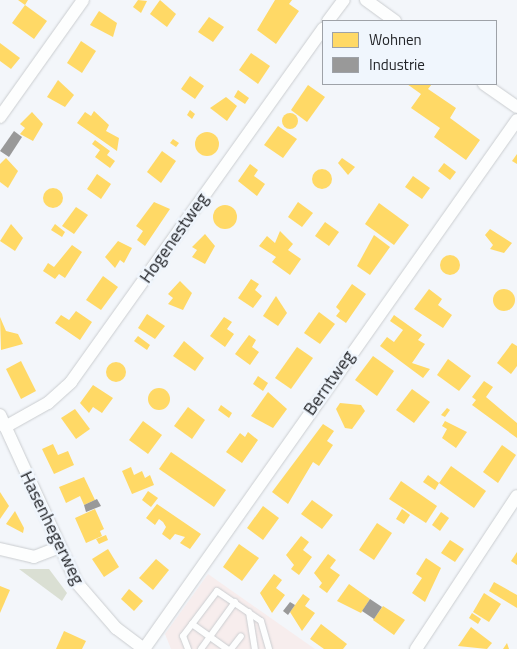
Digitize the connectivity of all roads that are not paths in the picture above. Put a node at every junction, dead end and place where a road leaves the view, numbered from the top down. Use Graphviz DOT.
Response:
graph roads {
  1 [pos="83,0"];
  2 [pos="344,0"];
  3 [pos="366,0"];
  4 [pos="329,20"];
  5 [pos="394,20"];
  6 [pos="322,30"];
  7 [pos="486,85"];
  8 [pos="517,106"];
  9 [pos="0,117"];
  10 [pos="517,120"];
  11 [pos="0,415"];
  12 [pos="5,427"];
  13 [pos="517,496"];
  14 [pos="58,548"];
  15 [pos="0,549"];
  16 [pos="237,604"];
  17 [pos="249,612"];
  18 [pos="192,624"];
  19 [pos="241,636"];
  20 [pos="210,637"];
  21 [pos="144,649"];
  22 [pos="188,649"];
  23 [pos="201,649"];
  24 [pos="227,649"];
  25 [pos="231,649"];
  26 [pos="255,649"];
  27 [pos="269,649"];
  28 [pos="416,649"];
  1 -- 9 [label="street"];
  2 -- 4 [label="street"];
  3 -- 5 [label="street"];
  6 -- 12 [label="street, Hogenestweg"];
  7 -- 8 [label="street"];
  10 -- 21 [label="street, Berntweg"];
  11 -- 12 [label="street, Hasenhegerweg"];
  12 -- 14 [label="street, Hasenhegerweg"];
  13 -- 28 [label="street"];
  14 -- 15 [label="street"];
  14 -- 21 [label="street, Hasenhegerweg"];
  16 -- 17 [label="lane"];
  16 -- 18 [label="lane"];
  16 -- 20 [label="lane"];
  17 -- 26 [label="lane"];
  17 -- 27 [label="lane"];
  18 -- 20 [label="lane"];
  18 -- 22 [label="lane"];
  19 -- 25 [label="lane"];
  20 -- 23 [label="lane"];
  20 -- 24 [label="lane"];
}
